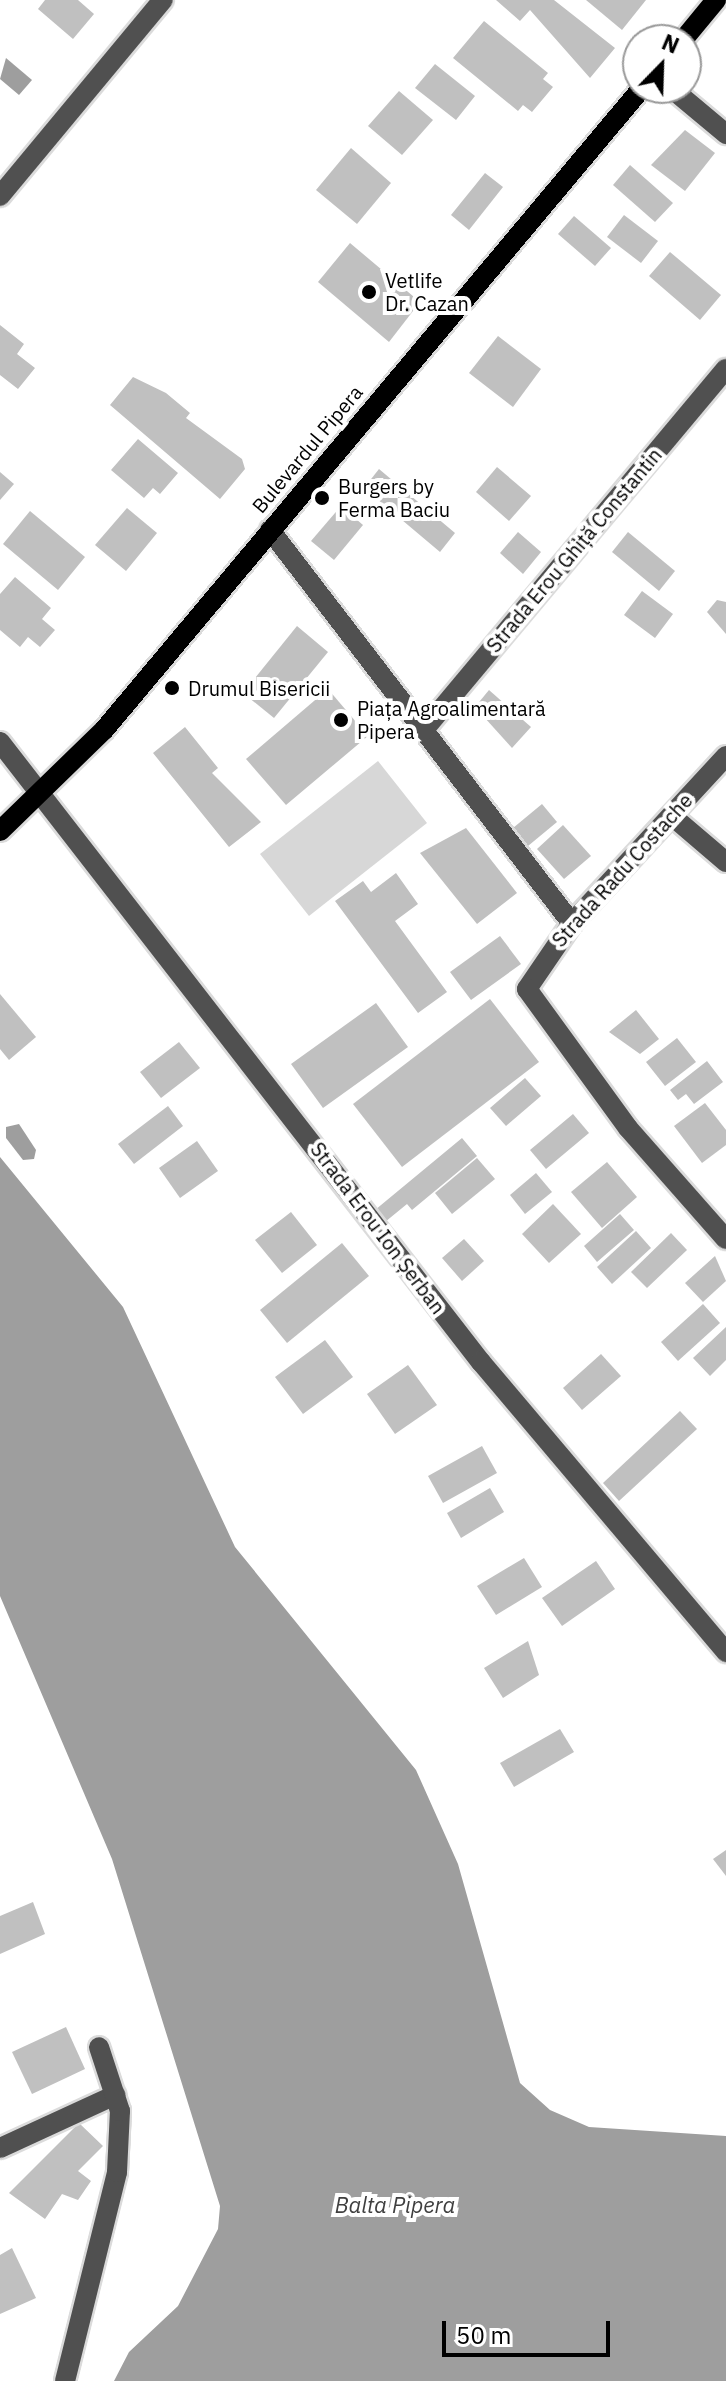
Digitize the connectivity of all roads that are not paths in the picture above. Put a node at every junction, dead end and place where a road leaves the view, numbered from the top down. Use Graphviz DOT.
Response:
graph roads {
  1 [pos="163,0"];
  2 [pos="716,0"];
  3 [pos="696,24"];
  4 [pos="629,104"];
  5 [pos="690,104"];
  6 [pos="726,134"];
  7 [pos="0,196"];
  8 [pos="726,369"];
  9 [pos="270,530"];
  10 [pos="423,731"];
  11 [pos="0,742"];
  12 [pos="726,756"];
  13 [pos="42,795"];
  14 [pos="672,816"];
  15 [pos="0,831"];
  16 [pos="726,862"];
  17 [pos="572,923"];
  18 [pos="726,1239"];
  19 [pos="726,1652"];
  20 [pos="99,2047"];
  21 [pos="115,2095"];
  22 [pos="0,2148"];
  23 [pos="65,2381"];
  1 -- 7 [label="street"];
  2 -- 3 [label="main road"];
  4 -- 9 [label="main road, Bulevardul Pipera"];
  5 -- 6 [label="street"];
  8 -- 10 [label="street, Strada Erou Ghiță Constantin"];
  9 -- 10 [label="street"];
  9 -- 13 [label="main road, Bulevardul Pipera"];
  10 -- 17 [label="street"];
  11 -- 13 [label="street"];
  12 -- 14 [label="street, Strada Radu Costache"];
  13 -- 15 [label="main road, Bulevardul Pipera"];
  13 -- 19 [label="street, Strada Erou Ion Șerban"];
  14 -- 16 [label="street"];
  14 -- 17 [label="street, Strada Radu Costache"];
  17 -- 18 [label="street, Strada Radu Costache"];
  20 -- 21 [label="street"];
  21 -- 22 [label="street"];
  21 -- 23 [label="street"];
}
